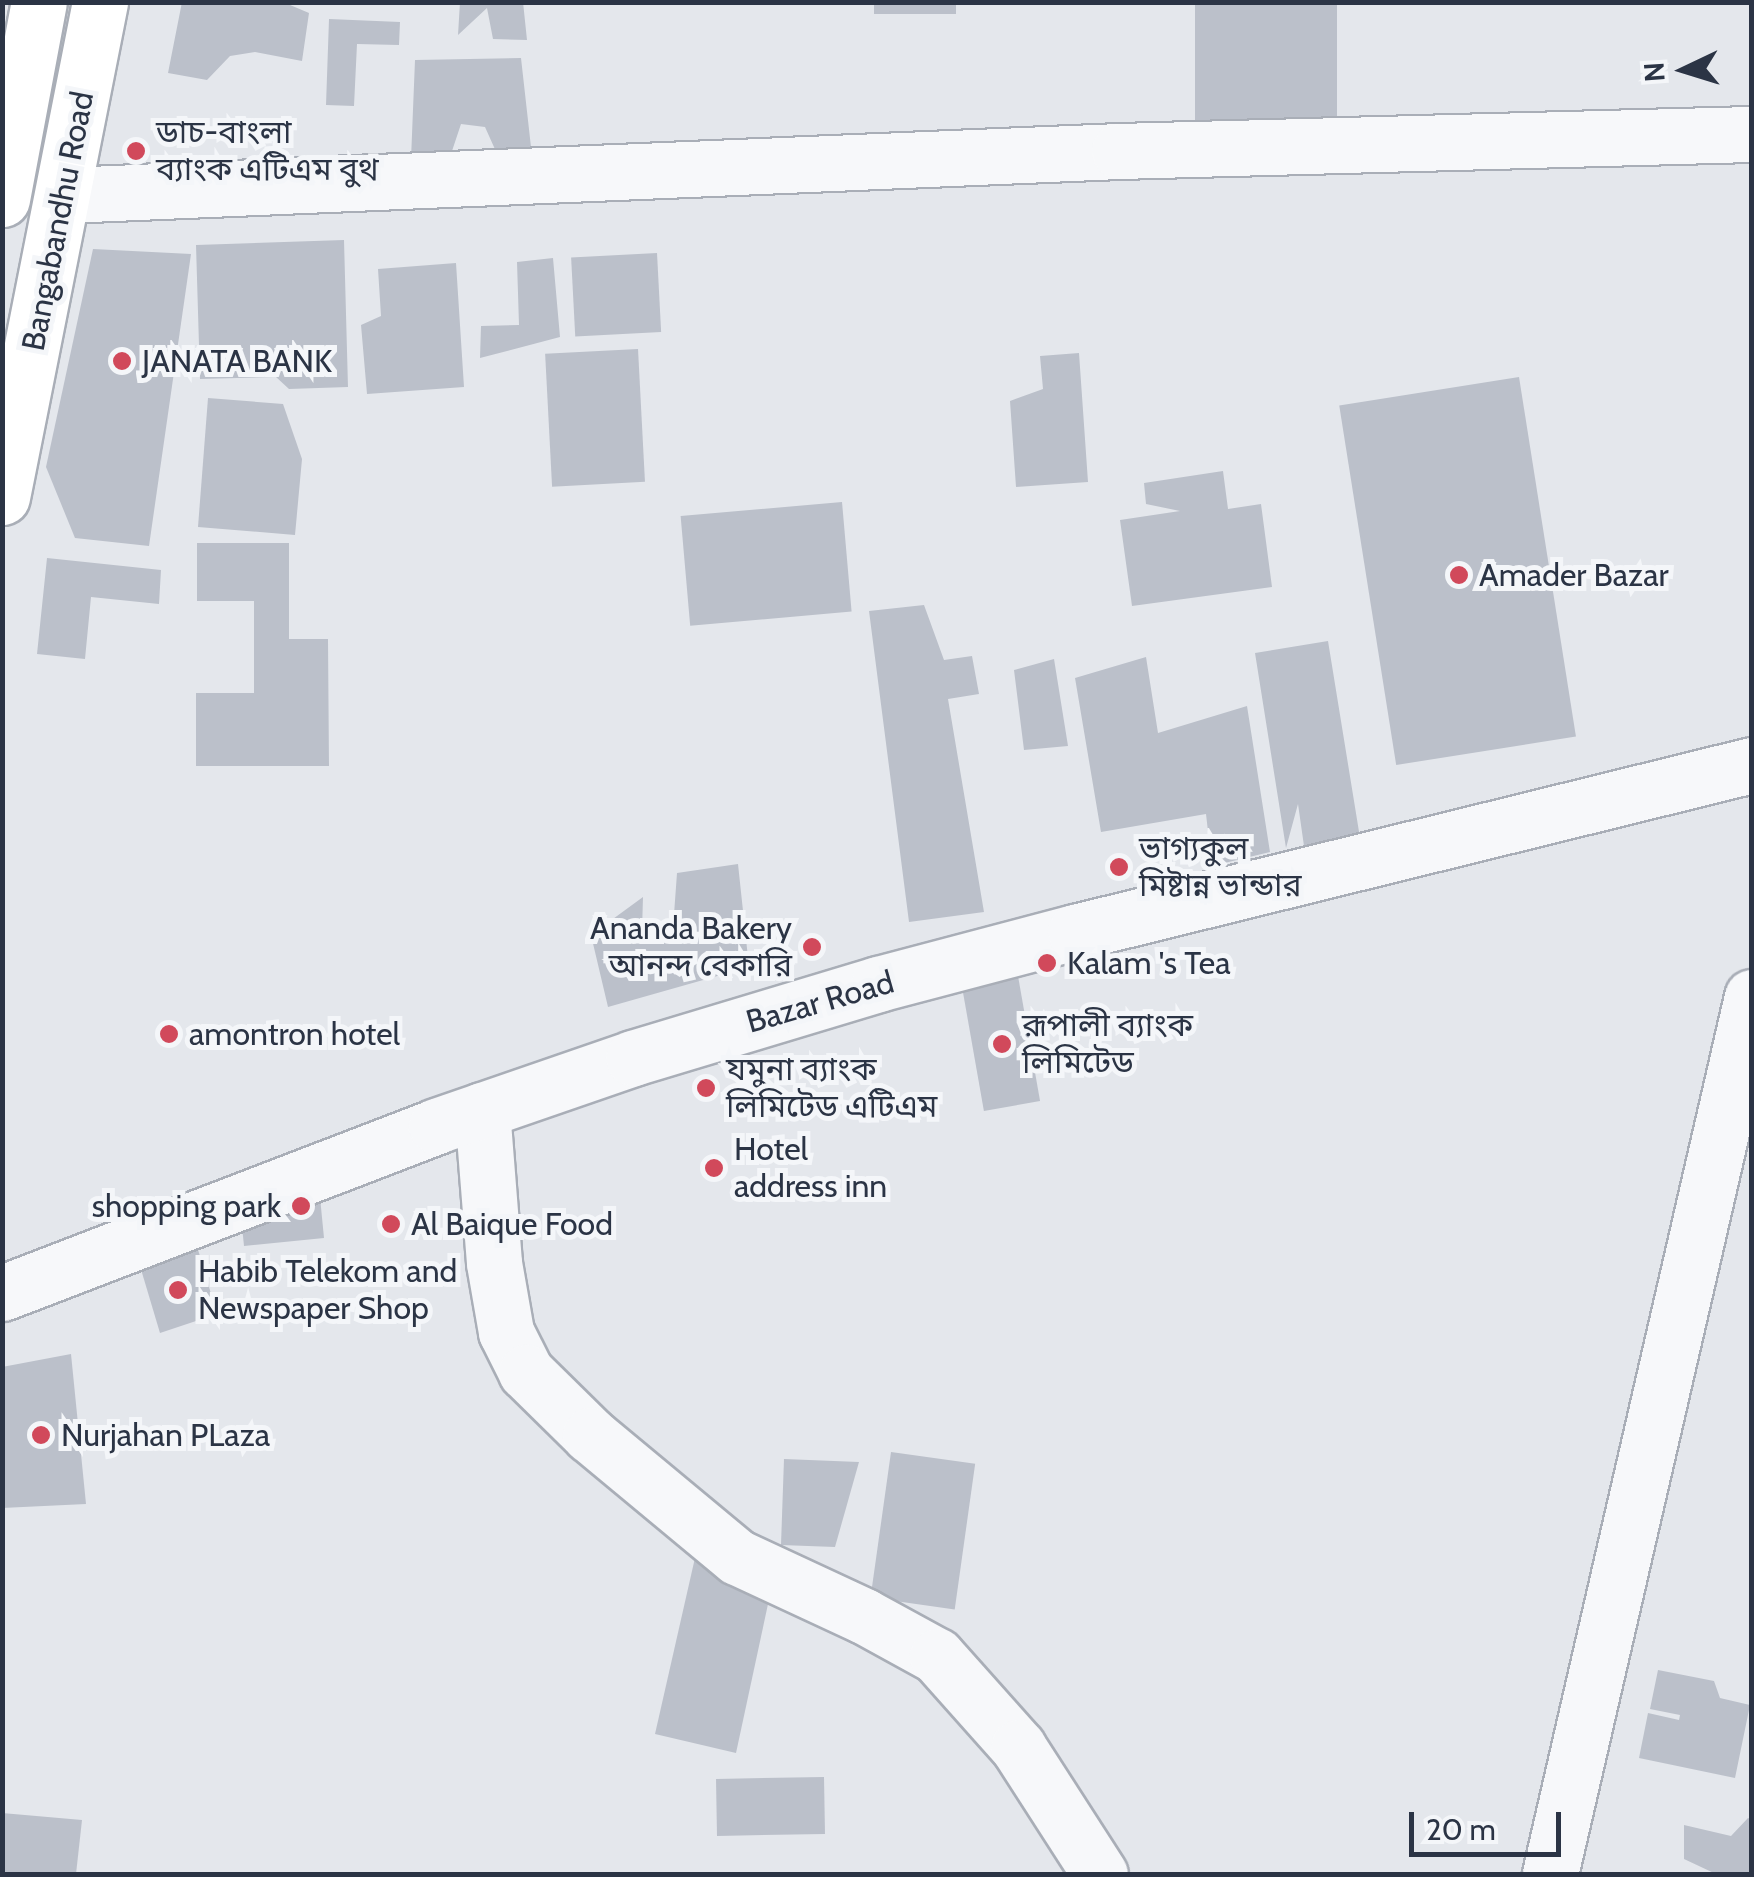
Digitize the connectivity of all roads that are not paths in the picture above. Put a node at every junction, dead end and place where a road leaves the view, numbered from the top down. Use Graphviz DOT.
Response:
graph roads {
  1 [pos="39,2"];
  2 [pos="100,2"];
  3 [pos="1752,134"];
  4 [pos="4,187"];
  5 [pos="65,195"];
  6 [pos="2,498"];
  7 [pos="1752,765"];
  8 [pos="1752,997"];
  9 [pos="482,1110"];
  10 [pos="2,1292"];
  11 [pos="1100,1874"];
  12 [pos="1550,1874"];
  1 -- 4 [label="main road, Bangabandhu Road"];
  2 -- 5 [label="main road, Bangabandhu Road"];
  3 -- 5 [label="street"];
  4 -- 5 [label="street"];
  5 -- 6 [label="main road, Bangabandhu Road"];
  7 -- 9 [label="street, Bazar Road"];
  8 -- 12 [label="street"];
  9 -- 10 [label="street, Bazar Road"];
  9 -- 11 [label="street"];
}
